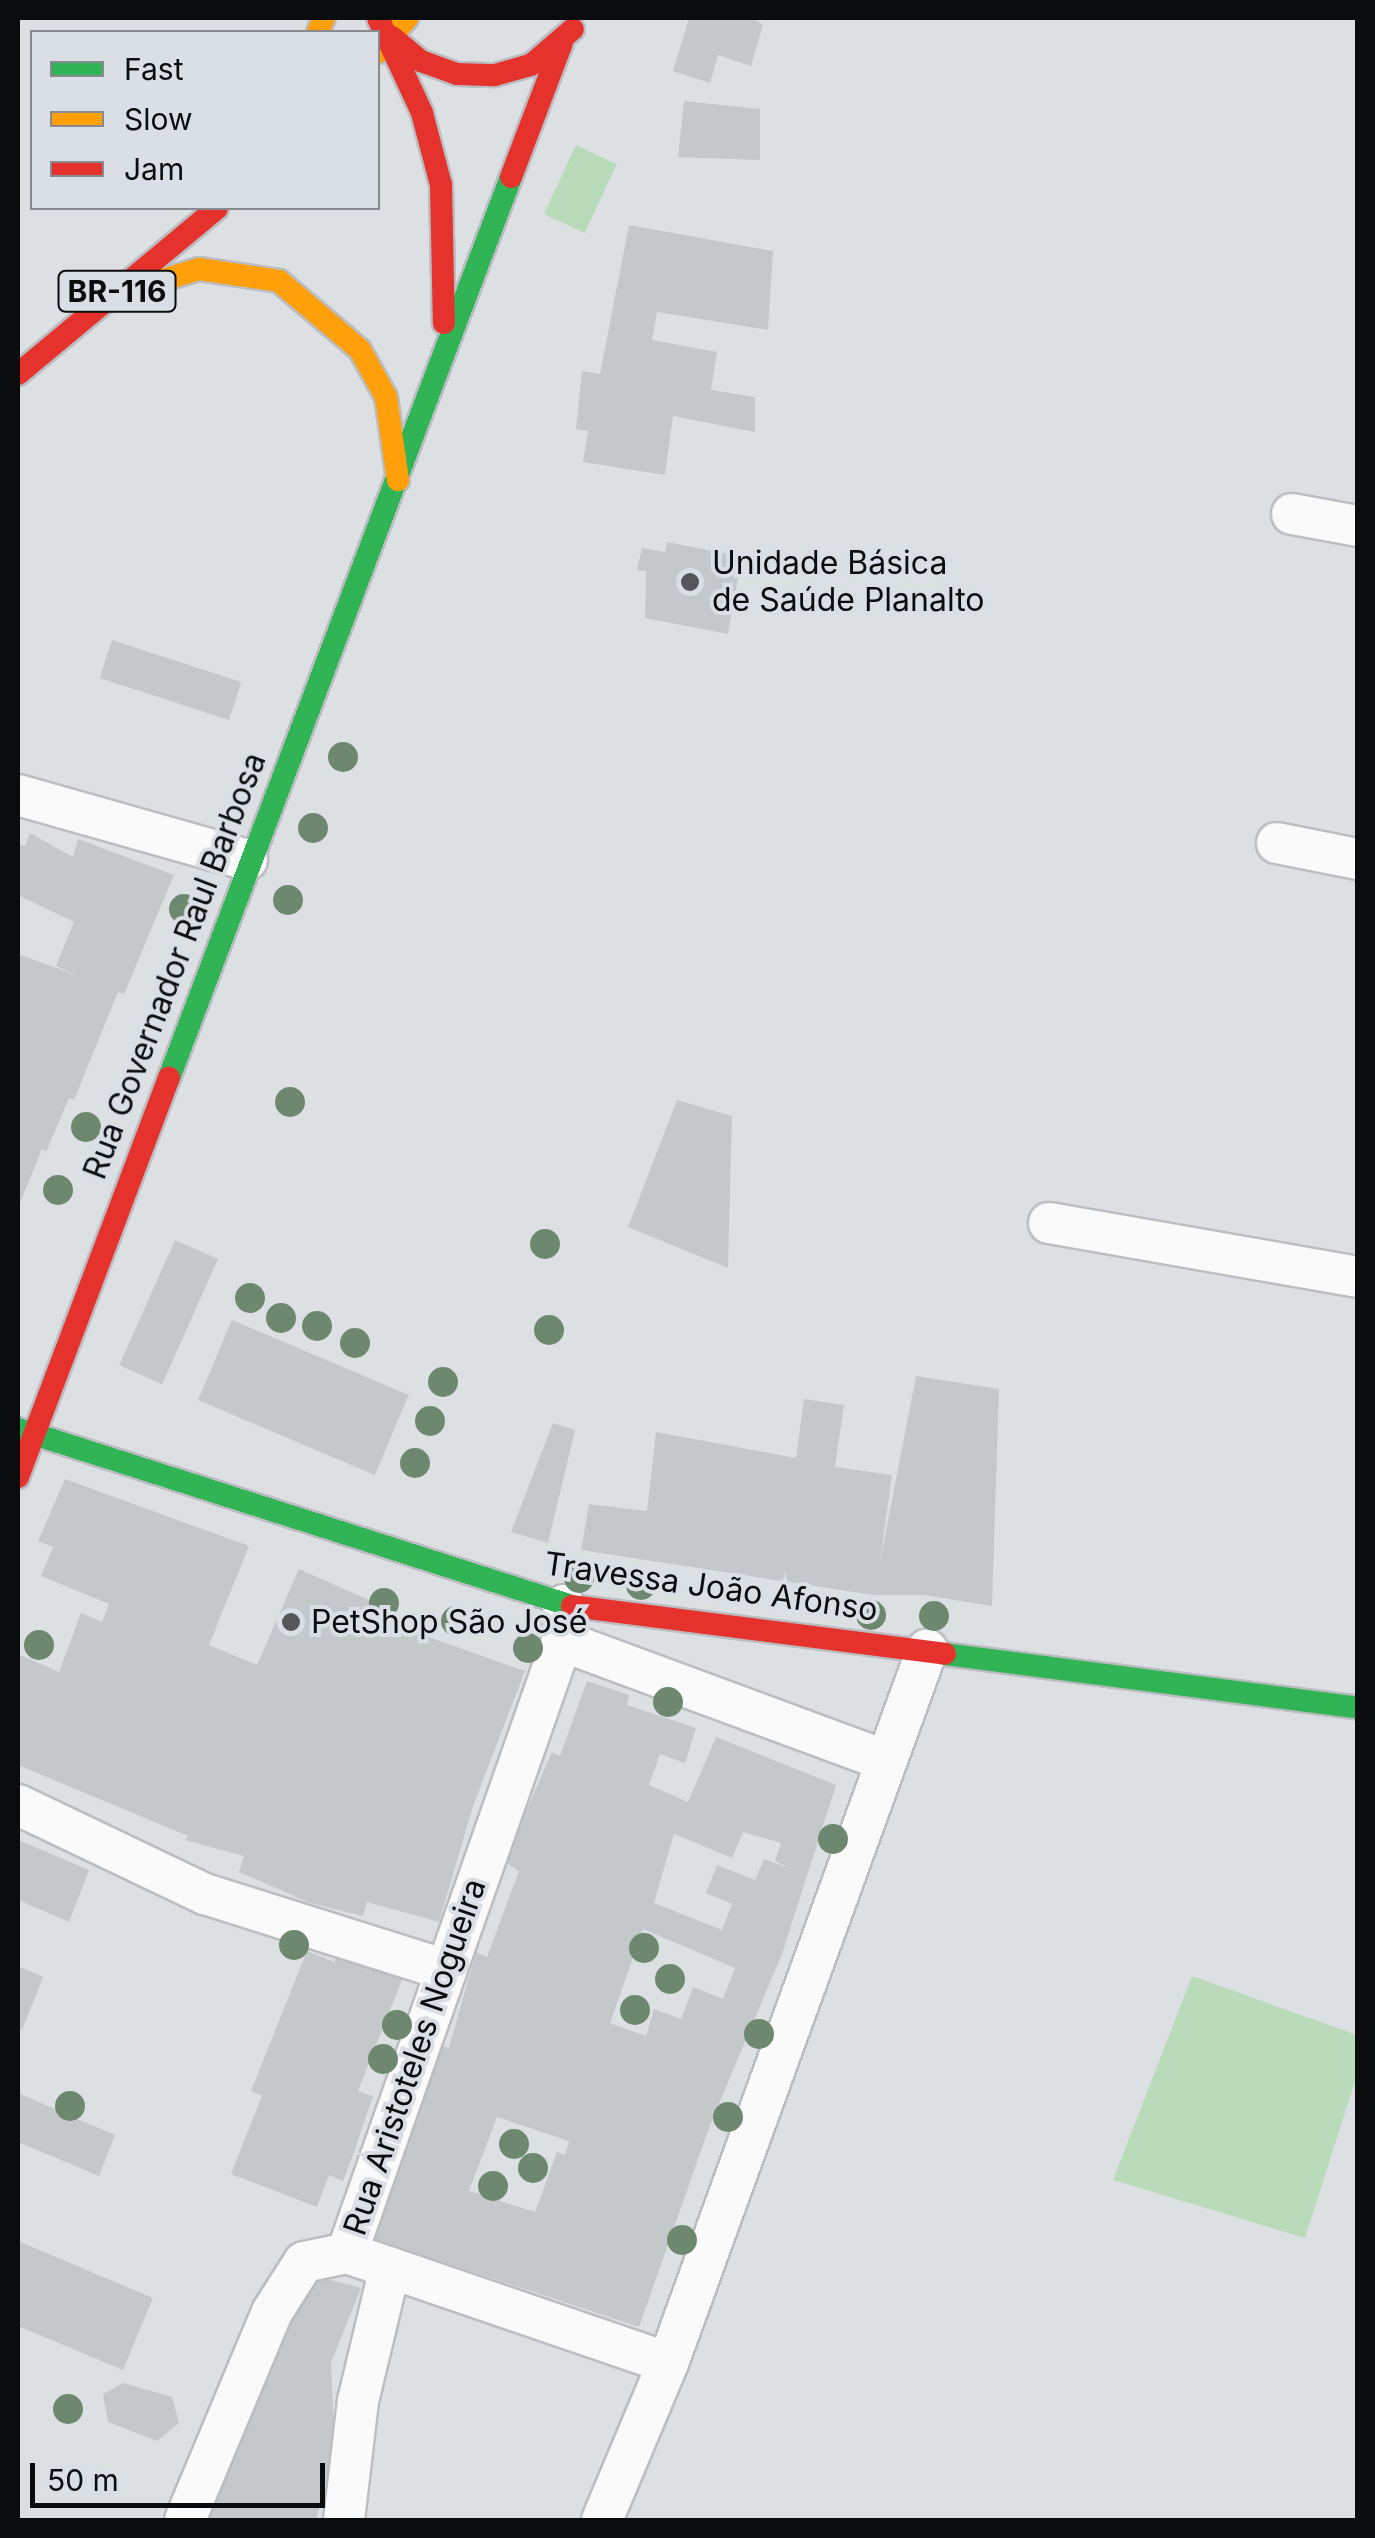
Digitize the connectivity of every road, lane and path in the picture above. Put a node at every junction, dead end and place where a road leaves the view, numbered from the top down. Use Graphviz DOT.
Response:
graph roads {
  1 [pos="407,18"];
  2 [pos="581,18"];
  3 [pos="383,36"];
  4 [pos="562,43"];
  5 [pos="215,210"];
  6 [pos="110,296"];
  7 [pos="443,366"];
  8 [pos="18,374"];
  9 [pos="398,480"];
  10 [pos="1292,514"];
  11 [pos="1358,526"];
  12 [pos="18,795"];
  13 [pos="1278,844"];
  14 [pos="1358,859"];
  15 [pos="246,860"];
  16 [pos="1048,1223"];
  17 [pos="1358,1276"];
  18 [pos="26,1432"];
  19 [pos="18,1477"];
  20 [pos="563,1623"];
  21 [pos="927,1650"];
  22 [pos="1358,1708"];
  23 [pos="883,1760"];
  24 [pos="18,1805"];
  25 [pos="446,1970"];
  26 [pos="347,2253"];
  27 [pos="390,2268"];
  28 [pos="668,2363"];
  29 [pos="185,2520"];
  30 [pos="344,2520"];
  31 [pos="602,2520"];
  1 -- 3 [label="main road"];
  2 -- 4 [label="main road"];
  3 -- 4 [label="main road"];
  3 -- 7 [label="main road"];
  4 -- 7 [label="main road, Rua Governador Raul Barbosa"];
  5 -- 6 [label="main road, BR-116"];
  6 -- 8 [label="main road, BR-116"];
  6 -- 9 [label="main road"];
  7 -- 9 [label="main road, Rua Governador Raul Barbosa"];
  9 -- 15 [label="main road, Rua Governador Raul Barbosa"];
  10 -- 11 [label="street"];
  12 -- 15 [label="street"];
  13 -- 14 [label="street"];
  15 -- 18 [label="main road, Rua Governador Raul Barbosa"];
  16 -- 17 [label="street"];
  18 -- 19 [label="main road, Rua Governador Raul Barbosa"];
  18 -- 20 [label="main road, Travessa João Afonso"];
  20 -- 21 [label="main road, Travessa João Afonso"];
  20 -- 23 [label="street"];
  20 -- 25 [label="street, Rua Aristoteles Nogueira"];
  21 -- 22 [label="main road, Travessa João Afonso"];
  21 -- 23 [label="street"];
  23 -- 28 [label="street"];
  24 -- 25 [label="street"];
  25 -- 26 [label="street, Rua Aristoteles Nogueira"];
  26 -- 27 [label="street"];
  26 -- 29 [label="street, Rua Aristoteles Nogueira"];
  27 -- 28 [label="street"];
  27 -- 30 [label="street"];
  28 -- 31 [label="street"];
}
